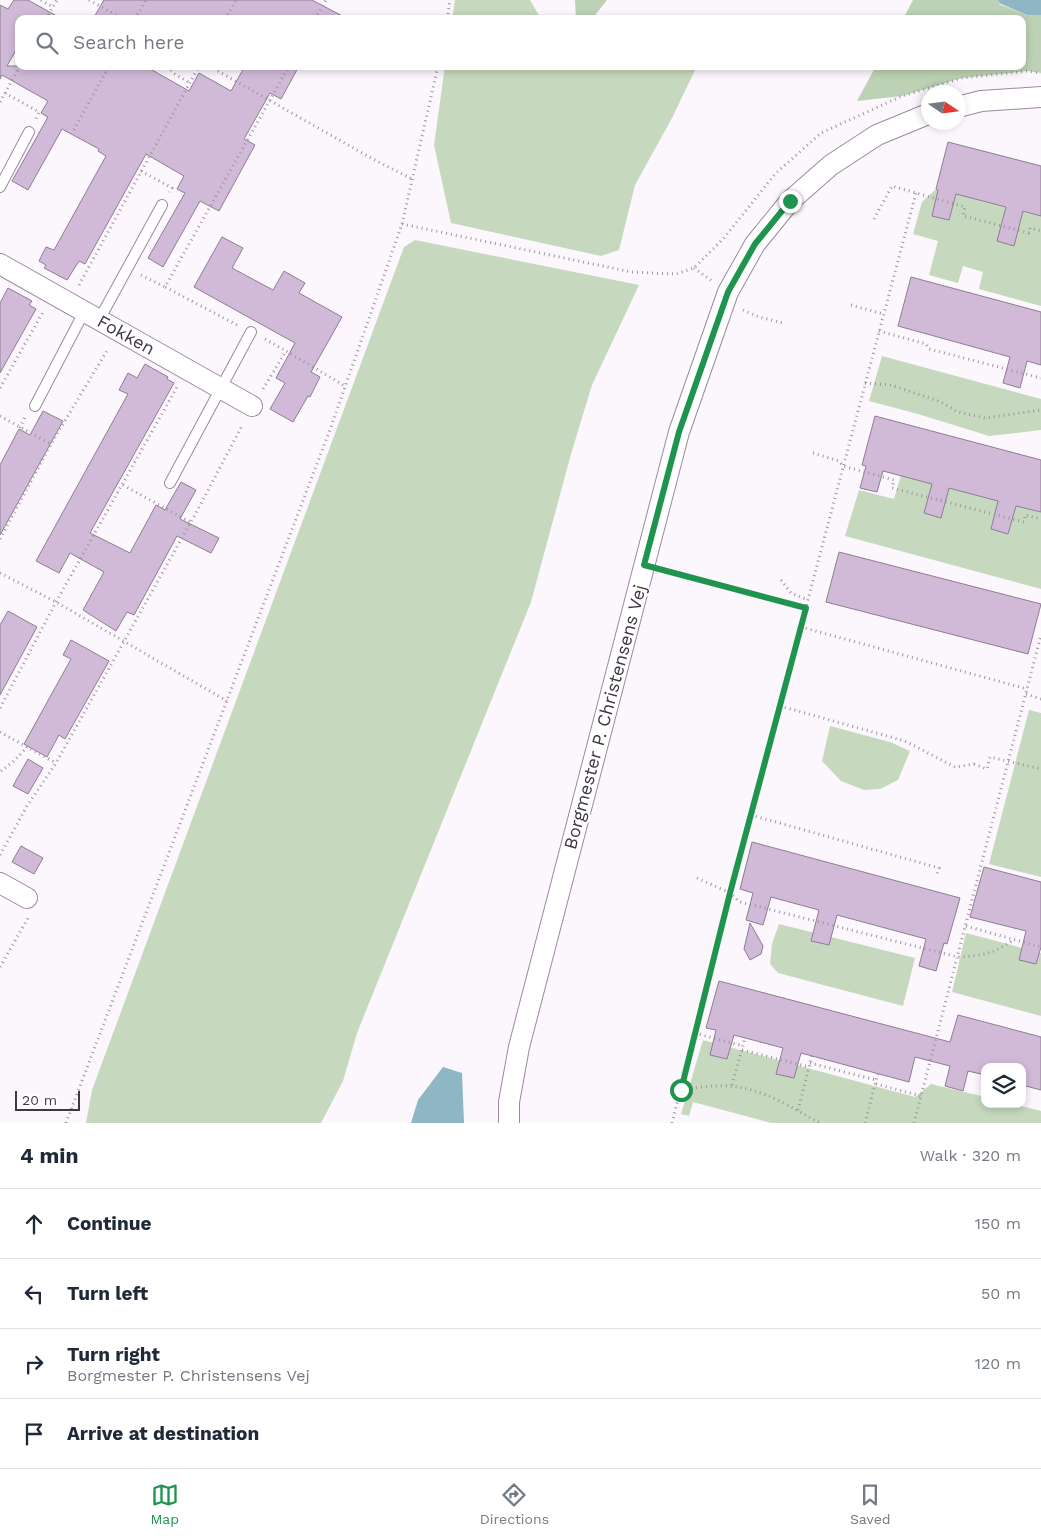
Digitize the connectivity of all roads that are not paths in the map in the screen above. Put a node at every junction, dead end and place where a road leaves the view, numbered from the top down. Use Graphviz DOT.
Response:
graph roads {
  1 [pos="1041,97"];
  2 [pos="966,104"];
  3 [pos="921,117"];
  4 [pos="29,132"];
  5 [pos="0,187"];
  6 [pos="162,205"];
  7 [pos="0,264"];
  8 [pos="76,307"];
  9 [pos="251,332"];
  10 [pos="220,388"];
  11 [pos="35,406"];
  12 [pos="252,406"];
  13 [pos="170,482"];
  14 [pos="0,883"];
  15 [pos="27,898"];
  16 [pos="509,1123"];
  1 -- 2 [label="street"];
  3 -- 16 [label="street, Borgmester P. Christensens Vej"];
  4 -- 5 [label="lane"];
  6 -- 8 [label="lane"];
  7 -- 8 [label="street, Fokken"];
  8 -- 10 [label="street, Fokken"];
  8 -- 11 [label="lane"];
  9 -- 10 [label="lane"];
  10 -- 12 [label="street, Fokken"];
  10 -- 13 [label="lane"];
  14 -- 15 [label="street"];
}
